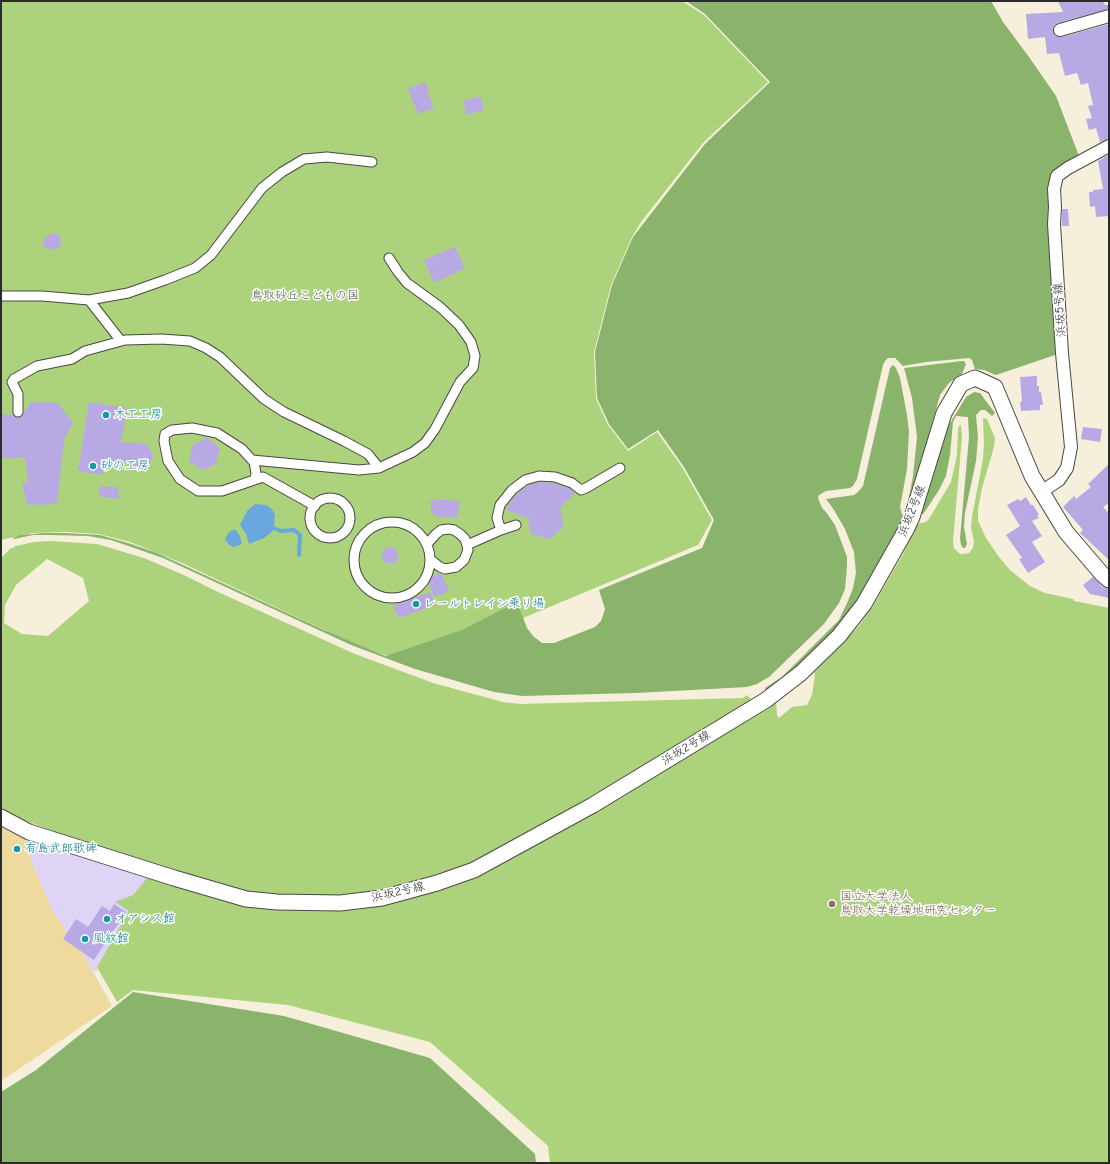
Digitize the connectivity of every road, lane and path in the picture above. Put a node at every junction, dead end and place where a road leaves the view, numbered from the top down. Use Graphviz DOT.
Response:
graph roads {
  1 [pos="1109,16"];
  2 [pos="1060,30"];
  3 [pos="1109,146"];
  4 [pos="372,162"];
  5 [pos="389,258"];
  6 [pos="1,296"];
  7 [pos="89,300"];
  8 [pos="121,341"];
  9 [pos="18,412"];
  10 [pos="252,460"];
  11 [pos="379,468"];
  12 [pos="620,468"];
  13 [pos="255,479"];
  14 [pos="1042,492"];
  15 [pos="315,506"];
  16 [pos="516,525"];
  17 [pos="348,528"];
  18 [pos="501,530"];
  19 [pos="361,537"];
  20 [pos="427,544"];
  21 [pos="467,545"];
  22 [pos="430,560"];
  23 [pos="1109,580"];
  24 [pos="1,817"];
  1 -- 2 [label="street"];
  3 -- 14 [label="street, 浜坂5号線"];
  4 -- 7 [label="street"];
  5 -- 11 [label="street"];
  6 -- 7 [label="street"];
  7 -- 8 [label="street"];
  8 -- 9 [label="street"];
  8 -- 11 [label="street"];
  10 -- 11 [label="street"];
  10 -- 13 [label="street"];
  10 -- 13 [label="street"];
  12 -- 18 [label="street"];
  13 -- 15 [label="street"];
  14 -- 23 [label="street, 浜坂2号線"];
  14 -- 24 [label="street, 浜坂2号線"];
  15 -- 17 [label="street"];
  15 -- 17 [label="street"];
  16 -- 18 [label="street"];
  17 -- 19 [label="street"];
  18 -- 21 [label="street"];
  19 -- 20 [label="street"];
  19 -- 22 [label="street"];
  20 -- 21 [label="street"];
  20 -- 22 [label="street"];
  21 -- 22 [label="street"];
}
